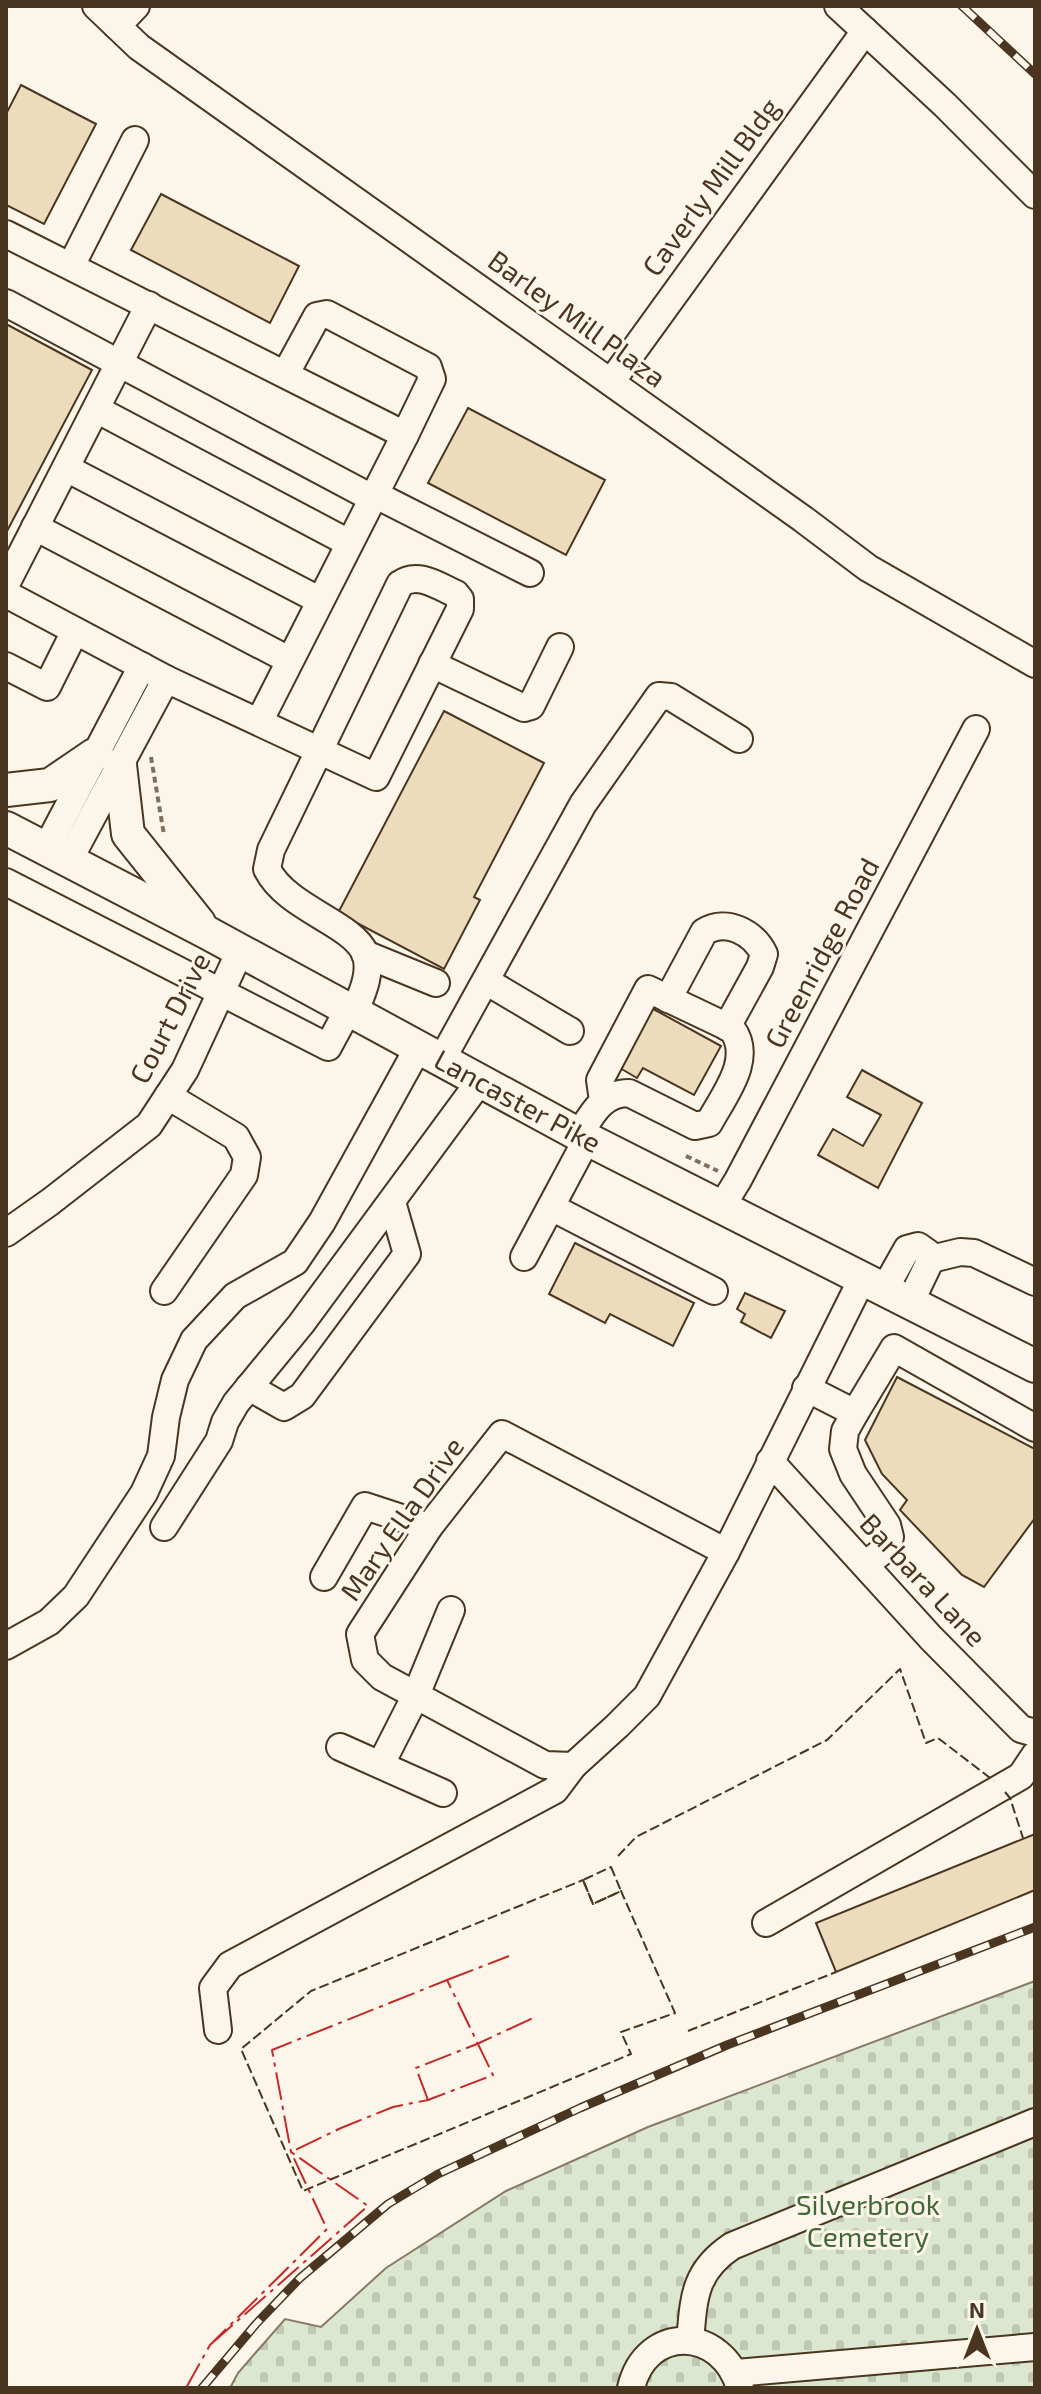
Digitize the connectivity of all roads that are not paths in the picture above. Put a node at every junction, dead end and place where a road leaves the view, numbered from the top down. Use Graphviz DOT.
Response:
graph roads {
  1 [pos="96,6"];
  2 [pos="136,6"];
  3 [pos="838,6"];
  4 [pos="117,26"];
  5 [pos="865,31"];
  6 [pos="135,140"];
  7 [pos="1035,195"];
  8 [pos="6,234"];
  9 [pos="71,266"];
  10 [pos="6,303"];
  11 [pos="149,305"];
  12 [pos="119,363"];
  13 [pos="286,373"];
  14 [pos="611,382"];
  15 [pos="96,409"];
  16 [pos="405,435"];
  17 [pos="66,468"];
  18 [pos="373,496"];
  19 [pos="35,527"];
  20 [pos="349,543"];
  21 [pos="530,573"];
  22 [pos="6,584"];
  23 [pos="6,594"];
  24 [pos="319,600"];
  25 [pos="75,631"];
  26 [pos="560,647"];
  27 [pos="289,660"];
  28 [pos="432,664"];
  29 [pos="1035,664"];
  30 [pos="6,666"];
  31 [pos="142,666"];
  32 [pos="166,679"];
  33 [pos="259,722"];
  34 [pos="976,729"];
  35 [pos="739,739"];
  36 [pos="319,750"];
  37 [pos="107,760"];
  38 [pos="6,790"];
  39 [pos="6,828"];
  40 [pos="57,854"];
  41 [pos="6,882"];
  42 [pos="206,932"];
  43 [pos="240,951"];
  44 [pos="365,954"];
  45 [pos="486,981"];
  46 [pos="436,983"];
  47 [pos="221,993"];
  48 [pos="668,999"];
  49 [pos="351,1012"];
  50 [pos="727,1027"];
  51 [pos="570,1031"];
  52 [pos="430,1054"];
  53 [pos="480,1081"];
  54 [pos="168,1096"];
  55 [pos="603,1101"];
  56 [pos="583,1137"];
  57 [pos="730,1193"];
  58 [pos="392,1202"];
  59 [pos="551,1207"];
  60 [pos="6,1233"];
  61 [pos="524,1257"];
  62 [pos="1035,1282"];
  63 [pos="164,1291"];
  64 [pos="714,1291"];
  65 [pos="885,1291"];
  66 [pos="1035,1366"];
  67 [pos="249,1387"];
  68 [pos="806,1388"];
  69 [pos="855,1413"];
  70 [pos="1035,1428"];
  71 [pos="770,1461"];
  72 [pos="164,1527"];
  73 [pos="429,1527"];
  74 [pos="726,1552"];
  75 [pos="865,1565"];
  76 [pos="324,1577"];
  77 [pos="451,1610"];
  78 [pos="6,1646"];
  79 [pos="416,1695"];
  80 [pos="1035,1733"];
  81 [pos="340,1747"];
  82 [pos="381,1764"];
  83 [pos="1033,1764"];
  84 [pos="573,1766"];
  85 [pos="443,1793"];
  86 [pos="766,1923"];
  87 [pos="218,2030"];
  88 [pos="1035,2122"];
  89 [pos="690,2341"];
  90 [pos="1035,2347"];
  91 [pos="738,2381"];
  92 [pos="631,2388"];
  1 -- 4 [label="street, Barley Mill Plaza"];
  2 -- 4 [label="street"];
  3 -- 5 [label="street"];
  4 -- 14 [label="street, Barley Mill Plaza"];
  5 -- 7 [label="street"];
  5 -- 14 [label="street, Caverly Mill Bldg"];
  6 -- 9 [label="street"];
  8 -- 9 [label="street"];
  9 -- 11 [label="street"];
  10 -- 12 [label="street"];
  11 -- 12 [label="street"];
  11 -- 13 [label="street"];
  12 -- 15 [label="street"];
  12 -- 18 [label="street"];
  13 -- 16 [label="street"];
  13 -- 16 [label="street"];
  14 -- 29 [label="street, Barley Mill Plaza"];
  15 -- 17 [label="street"];
  15 -- 20 [label="street"];
  16 -- 18 [label="street"];
  17 -- 19 [label="street"];
  17 -- 24 [label="street"];
  18 -- 20 [label="street"];
  18 -- 21 [label="street"];
  19 -- 22 [label="street"];
  19 -- 27 [label="street"];
  20 -- 24 [label="street"];
  23 -- 25 [label="street"];
  24 -- 27 [label="street"];
  25 -- 30 [label="street"];
  25 -- 31 [label="street"];
  26 -- 28 [label="street"];
  27 -- 33 [label="street"];
  28 -- 36 [label="street"];
  28 -- 36 [label="street"];
  31 -- 32 [label="street"];
  31 -- 37 [label="street"];
  32 -- 33 [label="street"];
  32 -- 37 [label="street"];
  33 -- 36 [label="street"];
  34 -- 57 [label="street, Greenridge Road"];
  35 -- 45 [label="street"];
  36 -- 44 [label="street"];
  37 -- 38 [label="main road"];
  37 -- 40 [label="street"];
  37 -- 42 [label="main road"];
  39 -- 40 [label="main road, Lancaster Pike"];
  40 -- 42 [label="main road, Lancaster Pike"];
  41 -- 47 [label="street"];
  42 -- 43 [label="main road, Lancaster Pike"];
  43 -- 47 [label="street, Court Drive"];
  43 -- 49 [label="main road, Lancaster Pike"];
  44 -- 46 [label="street"];
  44 -- 49 [label="street"];
  45 -- 51 [label="street"];
  45 -- 52 [label="street"];
  47 -- 49 [label="street"];
  47 -- 54 [label="street, Court Drive"];
  48 -- 50 [label="street"];
  48 -- 50 [label="street"];
  48 -- 55 [label="street"];
  49 -- 52 [label="main road, Lancaster Pike"];
  50 -- 55 [label="street"];
  52 -- 53 [label="main road, Lancaster Pike"];
  52 -- 78 [label="street"];
  53 -- 56 [label="main road, Lancaster Pike"];
  53 -- 58 [label="street"];
  54 -- 60 [label="street, Court Drive"];
  54 -- 63 [label="street"];
  55 -- 56 [label="street"];
  56 -- 57 [label="main road, Lancaster Pike"];
  56 -- 59 [label="street"];
  57 -- 65 [label="main road, Lancaster Pike"];
  58 -- 67 [label="street"];
  58 -- 67 [label="street"];
  59 -- 61 [label="street"];
  59 -- 64 [label="street"];
  62 -- 65 [label="street"];
  65 -- 66 [label="main road, Lancaster Pike"];
  65 -- 68 [label="street"];
  67 -- 72 [label="street"];
  68 -- 69 [label="street"];
  68 -- 71 [label="street"];
  69 -- 70 [label="street"];
  69 -- 75 [label="street"];
  71 -- 74 [label="street"];
  71 -- 75 [label="street, Barbara Lane"];
  73 -- 74 [label="street, Mary Ella Drive"];
  73 -- 76 [label="street"];
  73 -- 79 [label="street, Mary Ella Drive"];
  74 -- 84 [label="street"];
  75 -- 80 [label="street, Barbara Lane"];
  77 -- 79 [label="street"];
  79 -- 82 [label="street"];
  79 -- 84 [label="street, Mary Ella Drive"];
  81 -- 82 [label="street"];
  82 -- 85 [label="street"];
  83 -- 86 [label="street"];
  84 -- 87 [label="street"];
  88 -- 89 [label="street"];
  89 -- 91 [label="street"];
  89 -- 92 [label="street"];
  90 -- 91 [label="street"];
}
